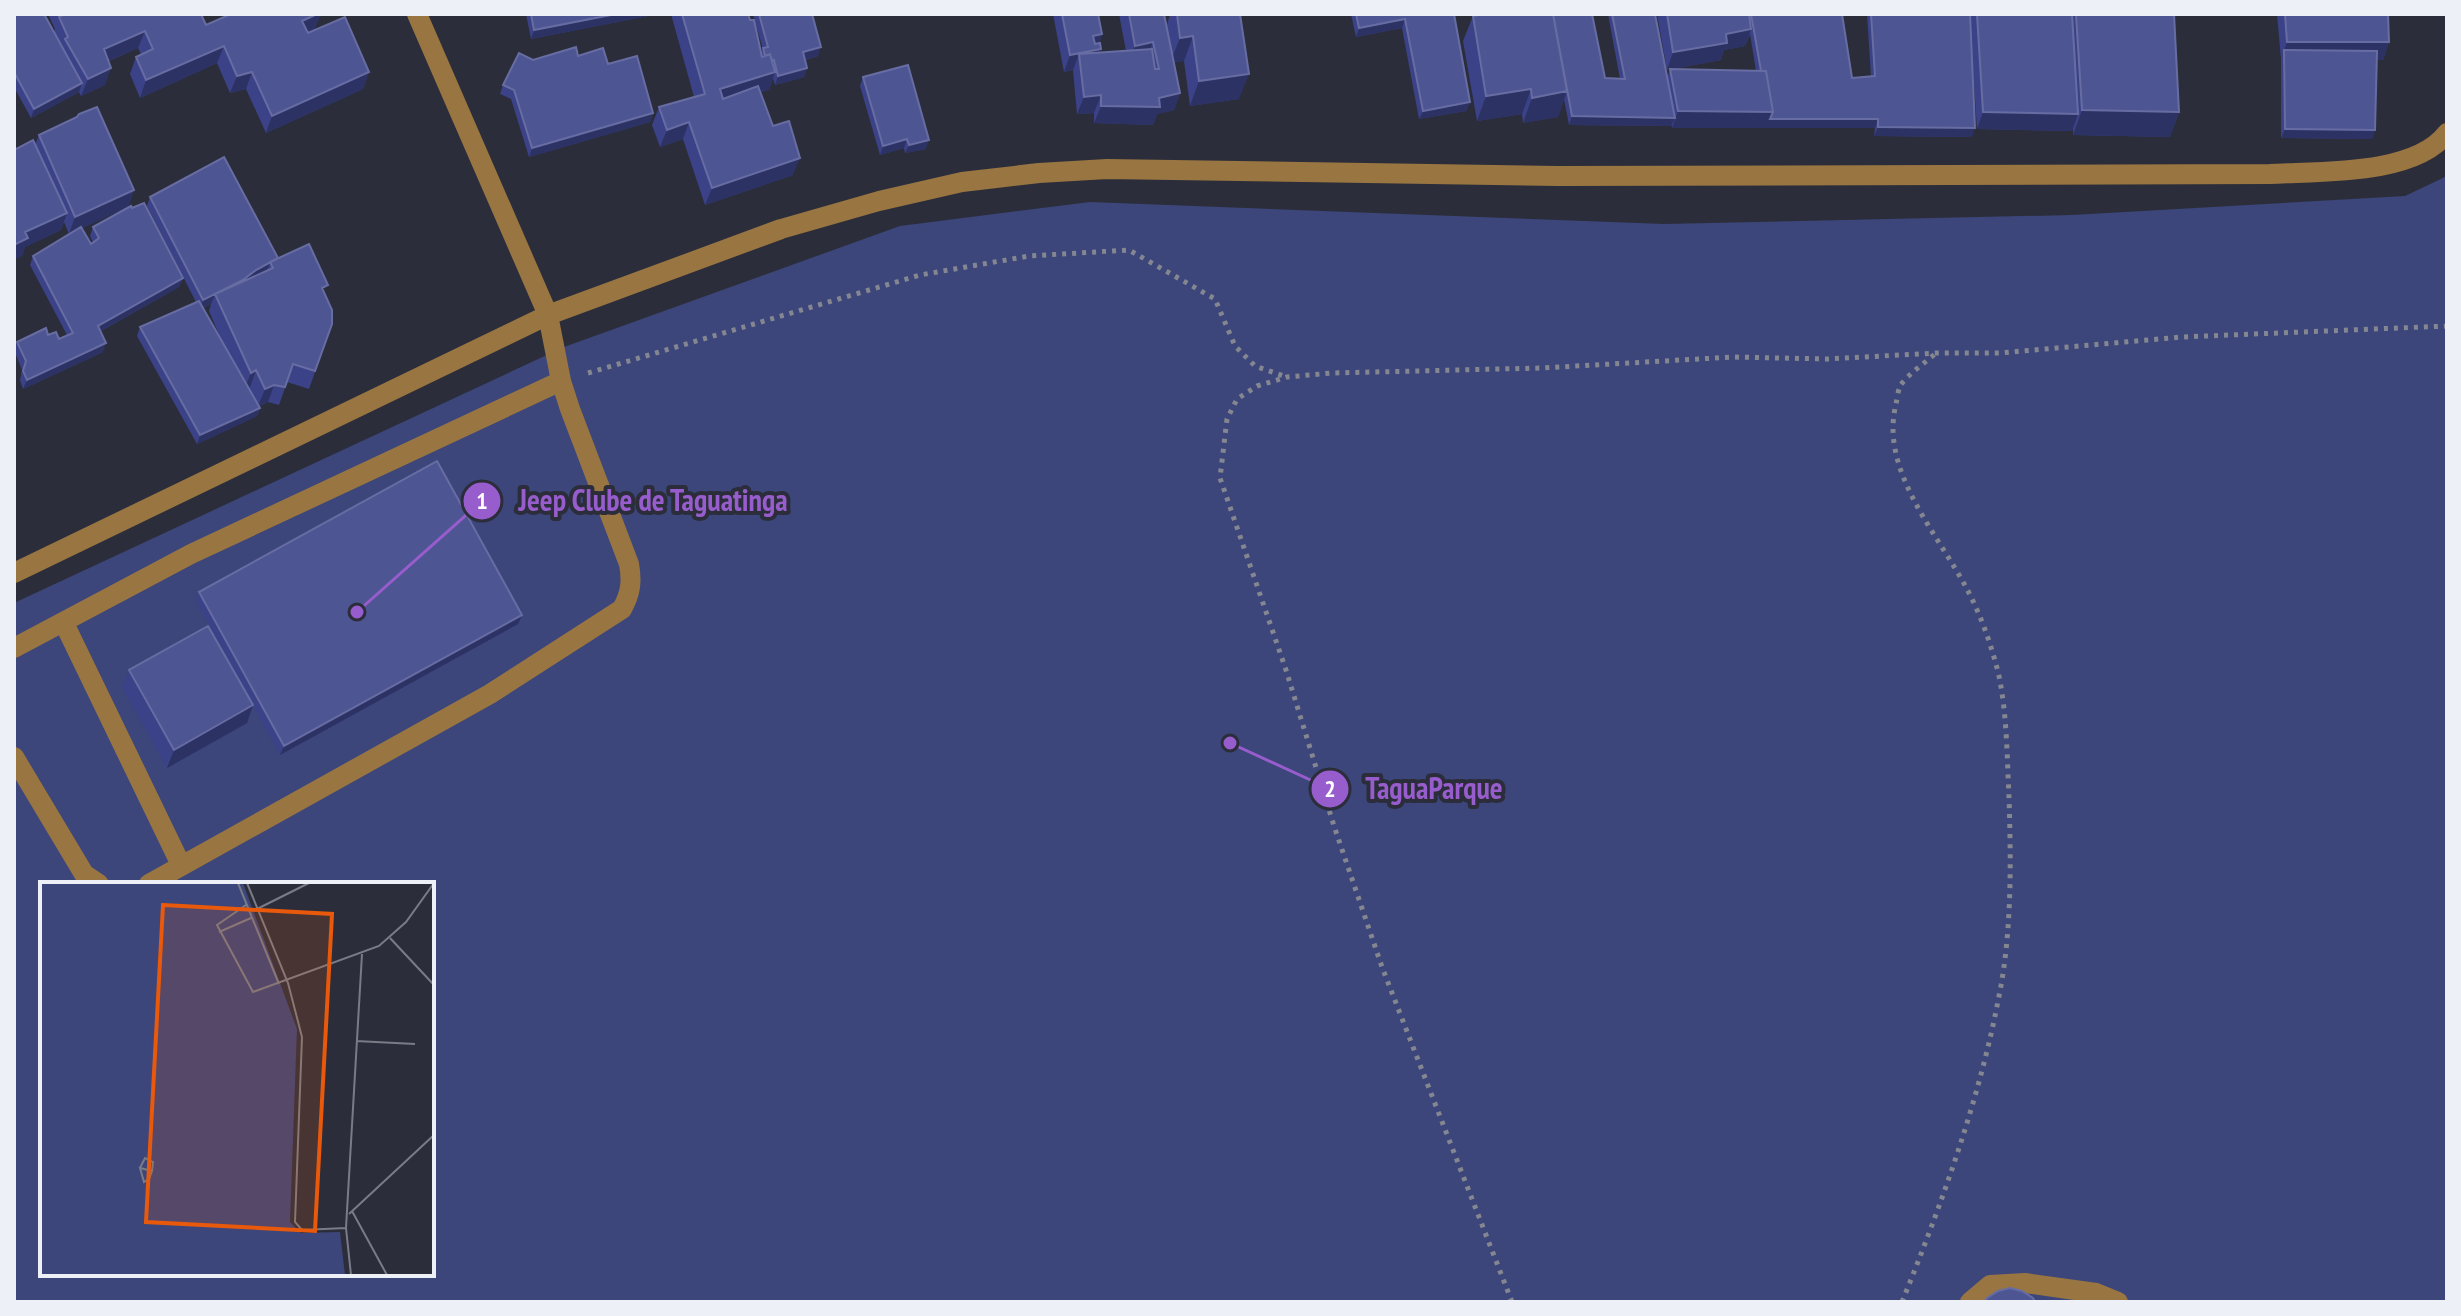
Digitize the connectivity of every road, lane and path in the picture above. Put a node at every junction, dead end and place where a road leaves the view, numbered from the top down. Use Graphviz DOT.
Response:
graph roads {
  1 [pos="417,14"];
  2 [pos="2447,133"];
  3 [pos="548,315"];
  4 [pos="2447,326"];
  5 [pos="1937,353"];
  6 [pos="1287,377"];
  7 [pos="561,381"];
  8 [pos="14,573"];
  9 [pos="64,623"];
  10 [pos="14,648"];
  11 [pos="14,757"];
  12 [pos="181,865"];
  13 [pos="96,882"];
  14 [pos="152,882"];
  15 [pos="2060,1294"];
  16 [pos="1512,1302"];
  17 [pos="1902,1302"];
  18 [pos="1970,1302"];
  19 [pos="2118,1302"];
  1 -- 3 [label="street"];
  2 -- 3 [label="street"];
  3 -- 7 [label="street"];
  3 -- 8 [label="street"];
  4 -- 5 [label="path"];
  5 -- 6 [label="path"];
  5 -- 17 [label="path"];
  6 -- 7 [label="path"];
  6 -- 16 [label="path"];
  7 -- 9 [label="street"];
  7 -- 12 [label="street"];
  9 -- 10 [label="street"];
  9 -- 12 [label="street"];
  11 -- 13 [label="street"];
  12 -- 14 [label="street"];
  15 -- 18 [label="street"];
  15 -- 19 [label="street"];
}
